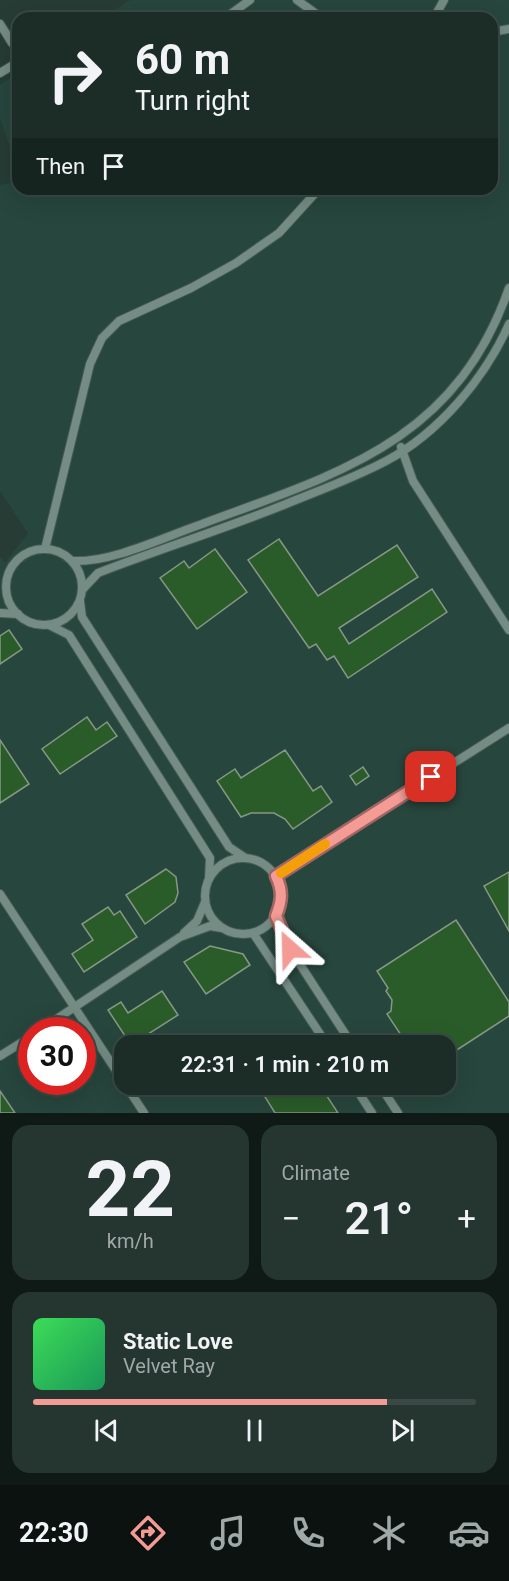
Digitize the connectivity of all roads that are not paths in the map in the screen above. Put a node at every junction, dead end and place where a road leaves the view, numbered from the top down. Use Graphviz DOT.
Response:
graph roads {
  1 [pos="250,0"];
  2 [pos="297,0"];
  3 [pos="233,12"];
  4 [pos="314,12"];
  5 [pos="0,24"];
  6 [pos="12,43"];
  7 [pos="314,195"];
  8 [pos="509,288"];
  9 [pos="509,324"];
  10 [pos="399,438"];
  11 [pos="402,451"];
  12 [pos="45,549"];
  13 [pos="72,561"];
  14 [pos="7,581"];
  15 [pos="82,590"];
  16 [pos="0,592"];
  17 [pos="80,601"];
  18 [pos="0,613"];
  19 [pos="18,614"];
  20 [pos="50,625"];
  21 [pos="509,630"];
  22 [pos="509,728"];
  23 [pos="244,857"];
  24 [pos="276,876"];
  25 [pos="209,878"];
  26 [pos="0,894"];
  27 [pos="205,901"];
  28 [pos="276,916"];
  29 [pos="225,929"];
  30 [pos="253,933"];
  31 [pos="180,937"];
  32 [pos="74,1009"];
  33 [pos="61,1017"];
  34 [pos="321,1035"];
  35 [pos="346,1035"];
  36 [pos="18,1045"];
  37 [pos="0,1056"];
  38 [pos="360,1095"];
  39 [pos="386,1095"];
  40 [pos="144,1113"];
  41 [pos="372,1113"];
  42 [pos="398,1113"];
  1 -- 3 [label="street"];
  2 -- 4 [label="street"];
  5 -- 6 [label="street"];
  7 -- 12 [label="street"];
  8 -- 10 [label="street"];
  9 -- 11 [label="street"];
  10 -- 11 [label="street"];
  10 -- 13 [label="street"];
  11 -- 15 [label="street"];
  11 -- 21 [label="street"];
  12 -- 13 [label="street"];
  12 -- 14 [label="street"];
  13 -- 15 [label="street"];
  14 -- 16 [label="street"];
  14 -- 19 [label="street"];
  15 -- 17 [label="street"];
  17 -- 20 [label="street"];
  17 -- 23 [label="street"];
  18 -- 19 [label="street"];
  19 -- 20 [label="street"];
  20 -- 25 [label="street"];
  22 -- 24 [label="street"];
  23 -- 24 [label="street"];
  23 -- 25 [label="street"];
  24 -- 28 [label="street"];
  25 -- 27 [label="street"];
  26 -- 32 [label="street"];
  27 -- 29 [label="street"];
  27 -- 31 [label="street"];
  28 -- 30 [label="street"];
  28 -- 35 [label="street"];
  29 -- 30 [label="street"];
  29 -- 31 [label="street"];
  30 -- 34 [label="street"];
  31 -- 32 [label="street"];
  32 -- 33 [label="street"];
  32 -- 40 [label="street"];
  36 -- 37 [label="street"];
  38 -- 41 [label="street"];
  39 -- 42 [label="street"];
}
